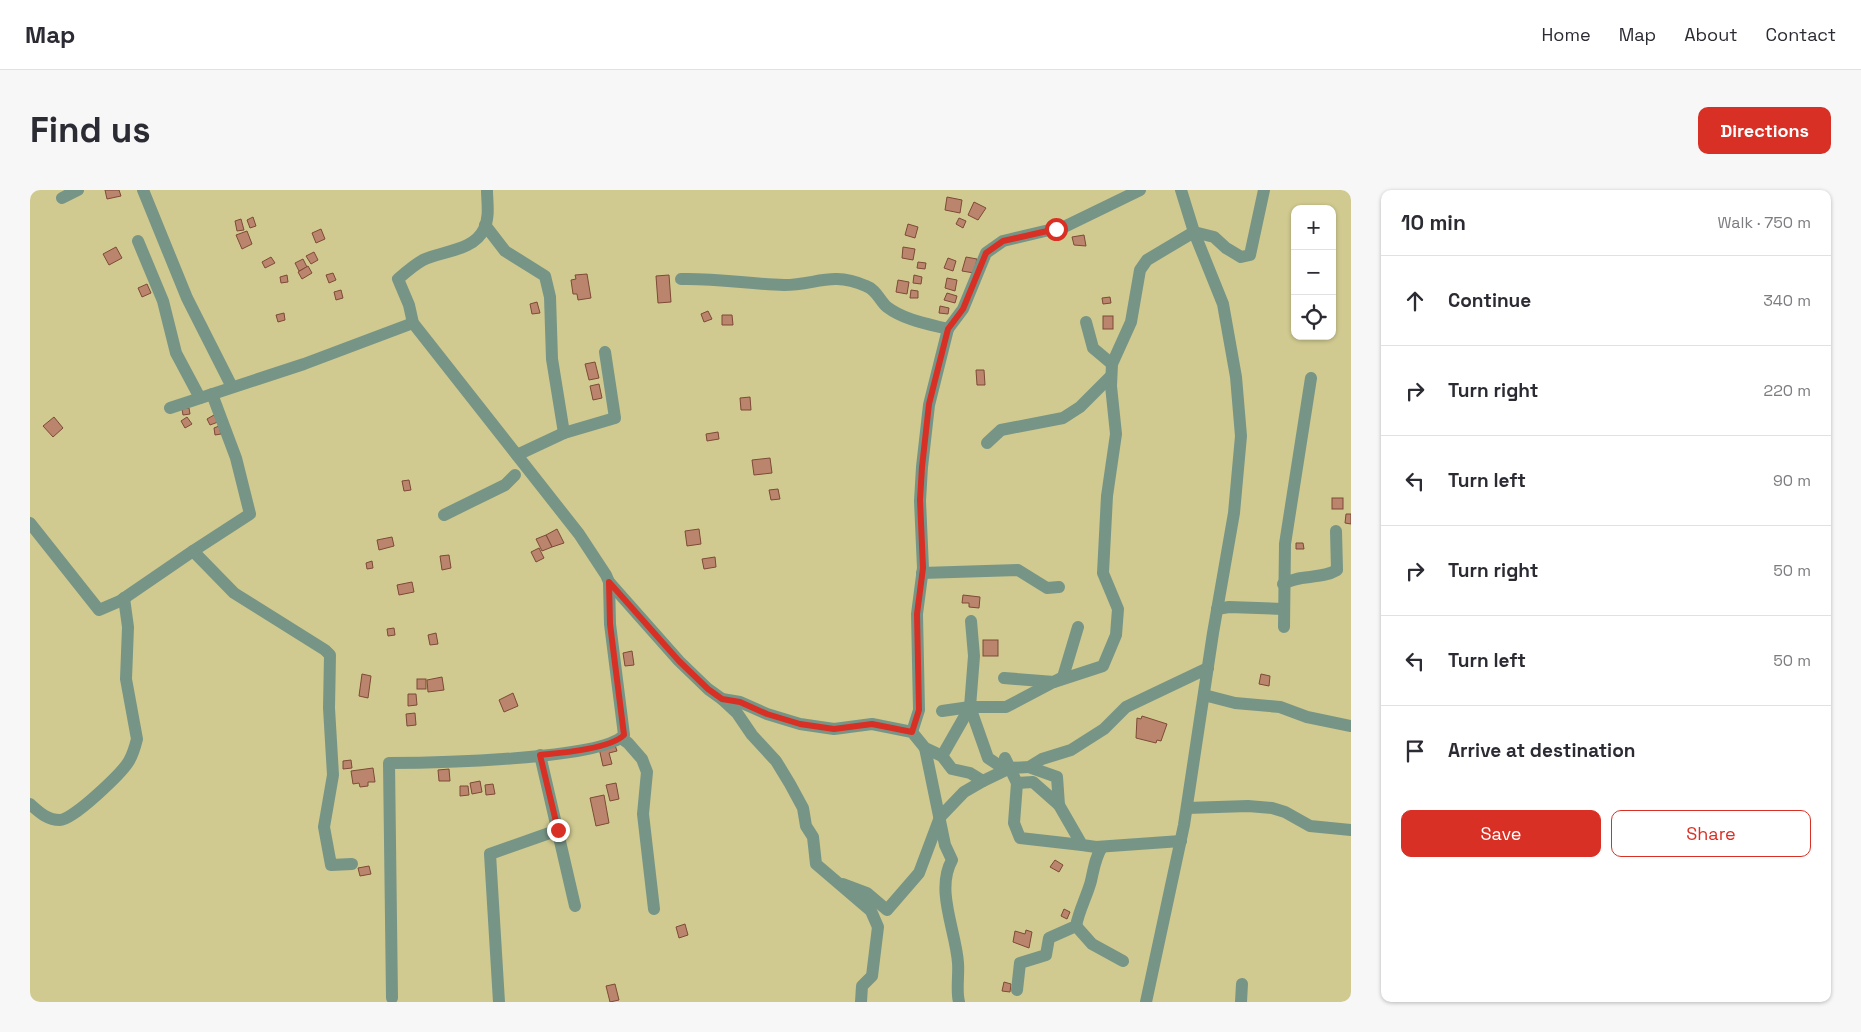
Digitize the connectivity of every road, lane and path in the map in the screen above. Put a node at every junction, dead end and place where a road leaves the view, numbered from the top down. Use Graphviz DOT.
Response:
graph roads {
  1 [pos="78,190"];
  2 [pos="142,190"];
  3 [pos="487,190"];
  4 [pos="1140,190"];
  5 [pos="1181,190"];
  6 [pos="1264,190"];
  7 [pos="62,198"];
  8 [pos="485,224"];
  9 [pos="1194,232"];
  10 [pos="138,241"];
  11 [pos="681,279"];
  12 [pos="1086,322"];
  13 [pos="413,323"];
  14 [pos="948,329"];
  15 [pos="605,352"];
  16 [pos="1111,370"];
  17 [pos="1311,378"];
  18 [pos="232,387"];
  19 [pos="206,396"];
  20 [pos="170,408"];
  21 [pos="564,433"];
  22 [pos="987,443"];
  23 [pos="518,456"];
  24 [pos="527,468"];
  25 [pos="515,474"];
  26 [pos="444,516"];
  27 [pos="30,523"];
  28 [pos="1336,531"];
  29 [pos="193,551"];
  30 [pos="922,573"];
  31 [pos="609,582"];
  32 [pos="1284,584"];
  33 [pos="1059,587"];
  34 [pos="124,598"];
  35 [pos="1217,609"];
  36 [pos="1283,609"];
  37 [pos="972,621"];
  38 [pos="1078,627"];
  39 [pos="1284,627"];
  40 [pos="1208,668"];
  41 [pos="1004,678"];
  42 [pos="1054,682"];
  43 [pos="1204,695"];
  44 [pos="722,699"];
  45 [pos="970,707"];
  46 [pos="942,711"];
  47 [pos="1351,726"];
  48 [pos="912,732"];
  49 [pos="621,738"];
  50 [pos="926,748"];
  51 [pos="540,755"];
  52 [pos="942,756"];
  53 [pos="1007,765"];
  54 [pos="1029,768"];
  55 [pos="983,781"];
  56 [pos="1017,783"];
  57 [pos="30,804"];
  58 [pos="1060,805"];
  59 [pos="1187,808"];
  60 [pos="940,817"];
  61 [pos="558,830"];
  62 [pos="1351,830"];
  63 [pos="1181,841"];
  64 [pos="1082,845"];
  65 [pos="1102,847"];
  66 [pos="352,864"];
  67 [pos="833,880"];
  68 [pos="576,906"];
  69 [pos="654,909"];
  70 [pos="1076,926"];
  71 [pos="1123,961"];
  72 [pos="1242,984"];
  73 [pos="1017,990"];
  74 [pos="392,998"];
  75 [pos="499,1002"];
  76 [pos="861,1002"];
  77 [pos="959,1002"];
  78 [pos="1146,1002"];
  79 [pos="1241,1002"];
  1 -- 7 [label="street"];
  2 -- 18 [label="street"];
  3 -- 8 [label="street"];
  4 -- 14 [label="street"];
  5 -- 9 [label="street"];
  6 -- 9 [label="street"];
  8 -- 13 [label="street"];
  8 -- 21 [label="street"];
  9 -- 16 [label="street"];
  9 -- 35 [label="street"];
  10 -- 19 [label="street"];
  11 -- 14 [label="street"];
  12 -- 16 [label="street"];
  13 -- 18 [label="street"];
  13 -- 23 [label="street"];
  14 -- 30 [label="street"];
  15 -- 21 [label="street"];
  16 -- 22 [label="street"];
  16 -- 42 [label="street"];
  17 -- 32 [label="street"];
  18 -- 19 [label="street"];
  19 -- 20 [label="street"];
  19 -- 29 [label="street"];
  21 -- 23 [label="street"];
  23 -- 24 [label="street"];
  23 -- 25 [label="street"];
  24 -- 25 [label="street"];
  24 -- 31 [label="street"];
  25 -- 26 [label="street"];
  27 -- 34 [label="street"];
  28 -- 32 [label="street"];
  29 -- 34 [label="street"];
  29 -- 66 [label="street"];
  30 -- 33 [label="street"];
  30 -- 48 [label="street"];
  31 -- 44 [label="street"];
  31 -- 49 [label="street"];
  32 -- 36 [label="street"];
  34 -- 57 [label="street"];
  35 -- 36 [label="street"];
  35 -- 40 [label="street"];
  36 -- 39 [label="street"];
  37 -- 45 [label="street"];
  38 -- 42 [label="street"];
  40 -- 43 [label="street"];
  40 -- 54 [label="street"];
  41 -- 42 [label="street"];
  42 -- 45 [label="street"];
  43 -- 47 [label="street"];
  43 -- 59 [label="street"];
  44 -- 48 [label="street"];
  44 -- 67 [label="street"];
  45 -- 46 [label="street"];
  45 -- 52 [label="street"];
  45 -- 53 [label="street"];
  48 -- 50 [label="street"];
  49 -- 51 [label="street"];
  49 -- 69 [label="street"];
  50 -- 52 [label="street"];
  50 -- 60 [label="street"];
  51 -- 61 [label="street"];
  51 -- 74 [label="street"];
  52 -- 55 [label="street"];
  53 -- 54 [label="street"];
  53 -- 55 [label="street"];
  53 -- 56 [label="street"];
  54 -- 58 [label="street"];
  55 -- 60 [label="street"];
  56 -- 58 [label="street"];
  56 -- 64 [label="street"];
  58 -- 64 [label="street"];
  59 -- 62 [label="street"];
  59 -- 63 [label="street"];
  60 -- 67 [label="street"];
  60 -- 77 [label="street"];
  61 -- 68 [label="street"];
  61 -- 75 [label="street"];
  63 -- 65 [label="street"];
  63 -- 78 [label="street"];
  64 -- 65 [label="street"];
  65 -- 70 [label="street"];
  67 -- 76 [label="street"];
  70 -- 71 [label="street"];
  70 -- 73 [label="street"];
  72 -- 79 [label="street"];
}
